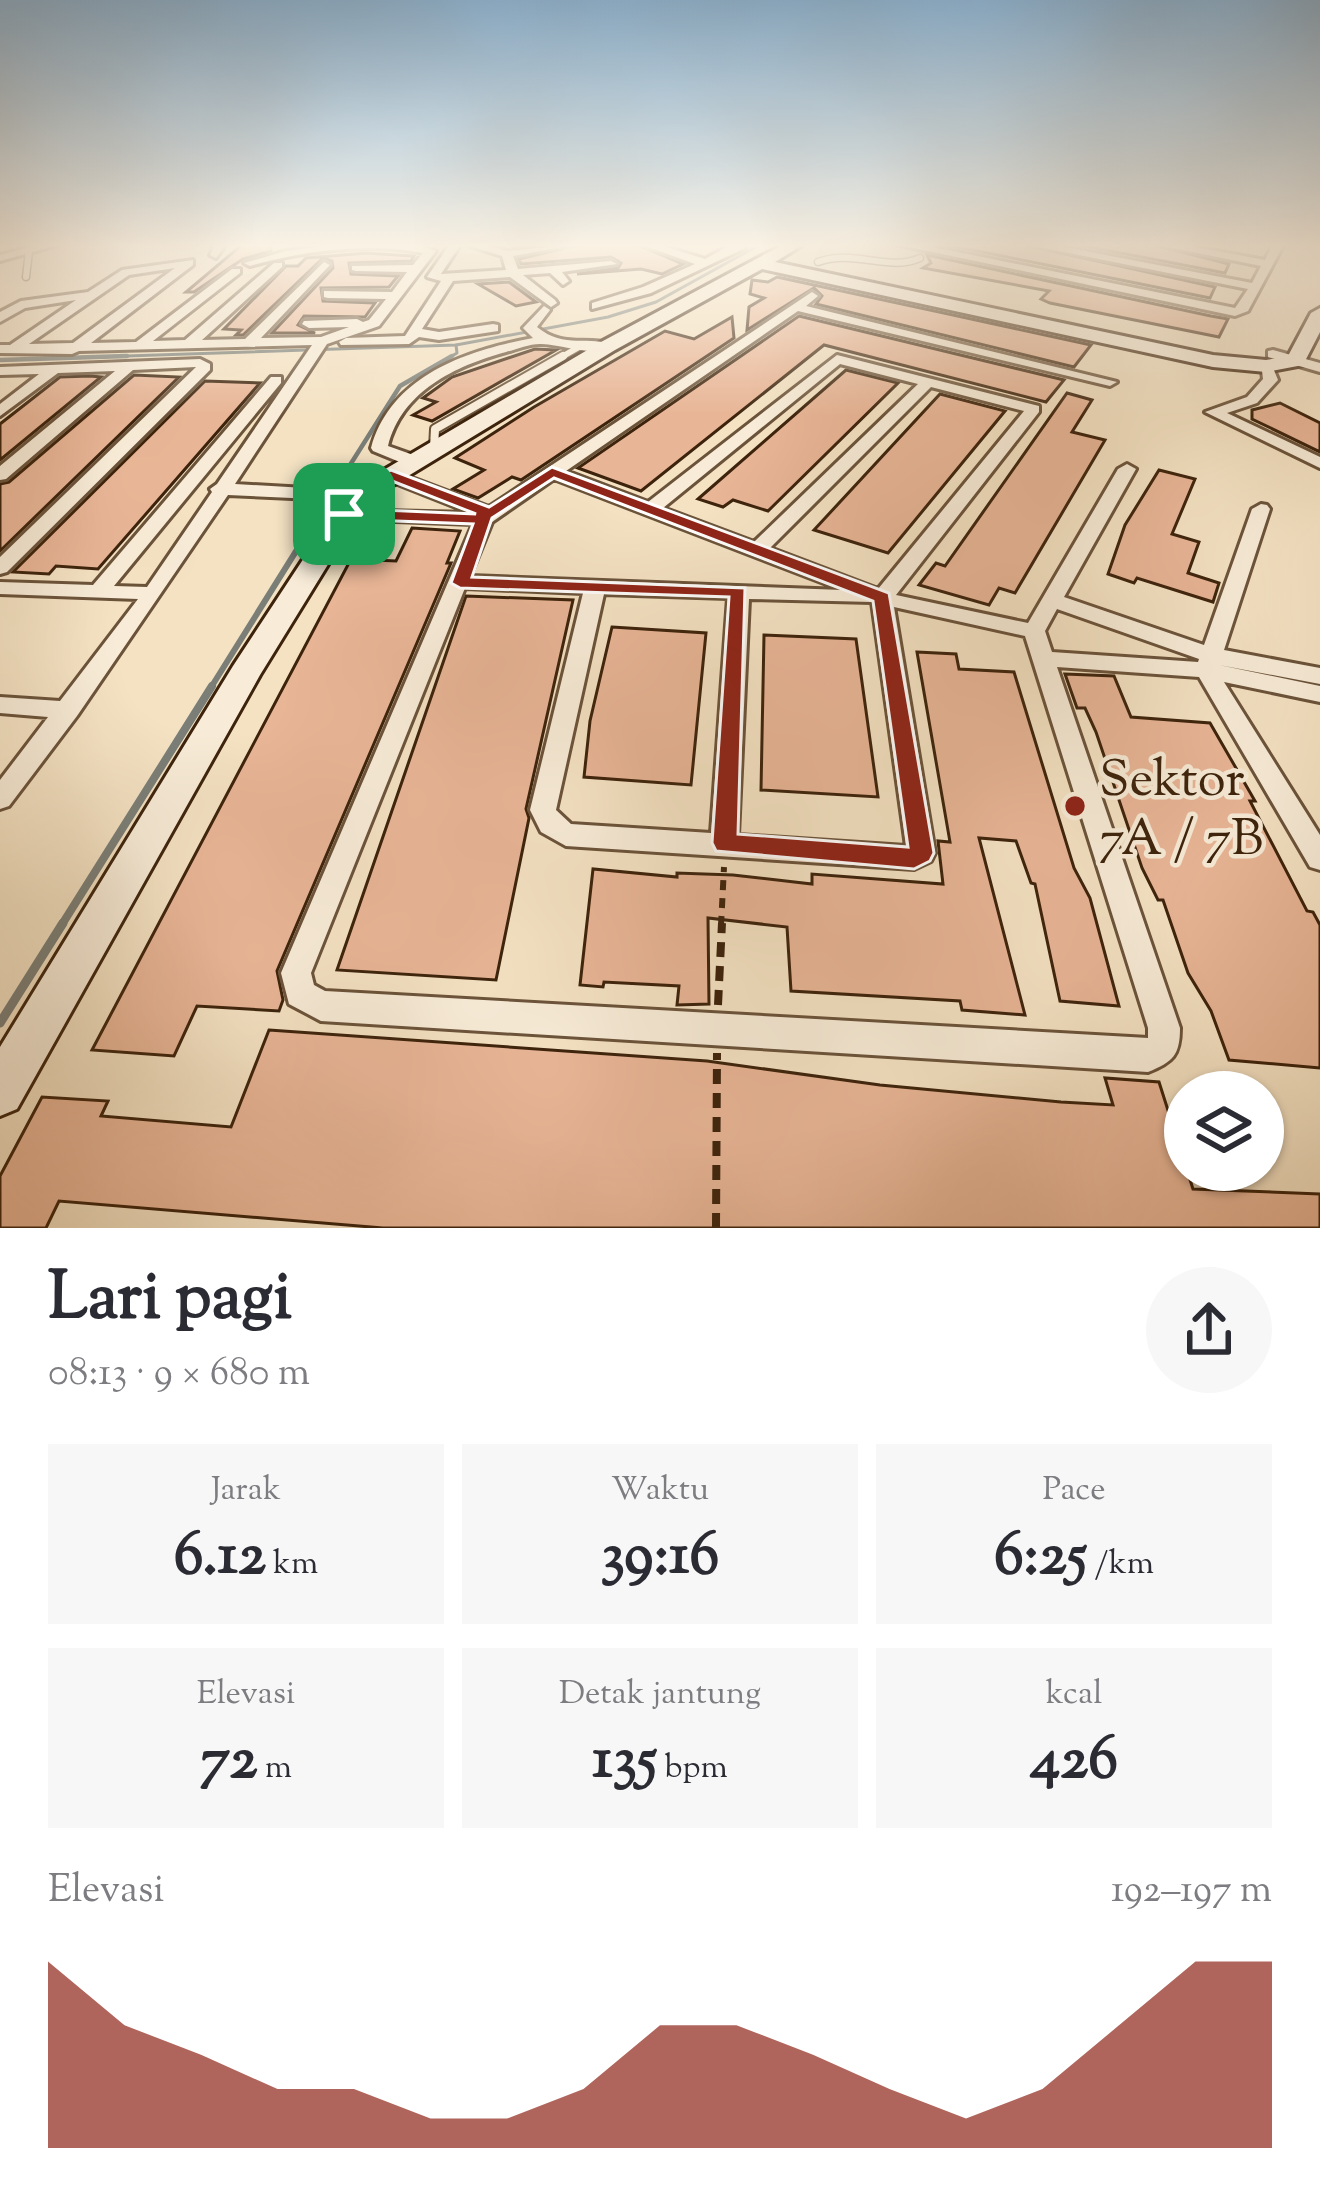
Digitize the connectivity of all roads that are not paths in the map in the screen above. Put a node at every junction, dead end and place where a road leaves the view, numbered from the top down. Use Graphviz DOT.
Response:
graph roads {
  1 [pos="47,301"];
  2 [pos="82,301"];
  3 [pos="137,301"];
  4 [pos="197,301"];
  5 [pos="237,301"];
  6 [pos="289,301"];
  7 [pos="392,301"];
  8 [pos="435,301"];
  9 [pos="542,301"];
  10 [pos="675,301"];
  11 [pos="804,301"];
  12 [pos="971,301"];
  13 [pos="974,301"];
  14 [pos="1180,301"];
  15 [pos="1247,301"];
  16 [pos="612,302"];
  17 [pos="596,306"];
  18 [pos="796,307"];
  19 [pos="1009,310"];
  20 [pos="0,318"];
  21 [pos="1318,321"];
  22 [pos="309,323"];
  23 [pos="374,323"];
  24 [pos="493,328"];
  25 [pos="415,333"];
  26 [pos="537,335"];
  27 [pos="247,345"];
  28 [pos="187,346"];
  29 [pos="316,347"];
  30 [pos="593,347"];
  31 [pos="136,348"];
  32 [pos="6,350"];
  33 [pos="72,350"];
  34 [pos="1300,357"];
  35 [pos="1269,360"];
  36 [pos="129,367"];
  37 [pos="1320,368"];
  38 [pos="0,371"];
  39 [pos="52,371"];
  40 [pos="276,380"];
  41 [pos="928,382"];
  42 [pos="1110,382"];
  43 [pos="1050,392"];
  44 [pos="1034,410"];
  45 [pos="0,411"];
  46 [pos="412,461"];
  47 [pos="1320,463"];
  48 [pos="1127,470"];
  49 [pos="552,472"];
  50 [pos="0,475"];
  51 [pos="219,489"];
  52 [pos="349,502"];
  53 [pos="1261,508"];
  54 [pos="651,509"];
  55 [pos="487,516"];
  56 [pos="758,549"];
  57 [pos="0,568"];
  58 [pos="460,583"];
  59 [pos="595,587"];
  60 [pos="0,588"];
  61 [pos="98,592"];
  62 [pos="739,592"];
  63 [pos="153,593"];
  64 [pos="882,598"];
  65 [pos="1052,600"];
  66 [pos="1034,631"];
  67 [pos="1045,659"];
  68 [pos="1207,663"];
  69 [pos="1320,676"];
  70 [pos="1320,694"];
  71 [pos="0,705"];
  72 [pos="69,710"];
  73 [pos="0,799"];
  74 [pos="724,843"];
  75 [pos="1320,859"];
  76 [pos="0,1092"];
  1 -- 20 [label="street"];
  2 -- 32 [label="street"];
  3 -- 33 [label="street"];
  4 -- 31 [label="street"];
  5 -- 28 [label="street"];
  6 -- 27 [label="street"];
  7 -- 23 [label="street"];
  8 -- 25 [label="street"];
  9 -- 26 [label="street"];
  10 -- 30 [label="main road"];
  11 -- 18 [label="street"];
  12 -- 19 [label="main road"];
  13 -- 19 [label="main road"];
  14 -- 15 [label="street"];
  16 -- 17 [label="street"];
  18 -- 42 [label="street"];
  18 -- 49 [label="street"];
  19 -- 35 [label="main road"];
  21 -- 34 [label="main road"];
  22 -- 23 [label="street"];
  23 -- 29 [label="street"];
  24 -- 25 [label="street"];
  25 -- 29 [label="street"];
  26 -- 30 [label="street"];
  26 -- 46 [label="street"];
  27 -- 28 [label="street"];
  27 -- 29 [label="street"];
  28 -- 31 [label="street"];
  29 -- 51 [label="street"];
  30 -- 46 [label="main road"];
  31 -- 33 [label="street"];
  32 -- 33 [label="street"];
  34 -- 35 [label="main road"];
  34 -- 37 [label="street"];
  35 -- 47 [label="street"];
  36 -- 39 [label="street"];
  36 -- 50 [label="street"];
  36 -- 57 [label="street"];
  38 -- 39 [label="street"];
  39 -- 45 [label="street"];
  40 -- 61 [label="street"];
  41 -- 44 [label="street"];
  41 -- 54 [label="street"];
  41 -- 56 [label="street"];
  43 -- 44 [label="street"];
  44 -- 64 [label="street"];
  46 -- 52 [label="main road"];
  46 -- 55 [label="street"];
  48 -- 65 [label="street"];
  49 -- 54 [label="street"];
  49 -- 55 [label="street"];
  51 -- 52 [label="street"];
  51 -- 63 [label="street"];
  52 -- 55 [label="street"];
  52 -- 76 [label="main road"];
  53 -- 68 [label="street"];
  54 -- 56 [label="street"];
  55 -- 58 [label="street"];
  56 -- 64 [label="street"];
  58 -- 59 [label="street"];
  58 -- 67 [label="street"];
  59 -- 62 [label="street"];
  59 -- 74 [label="street"];
  60 -- 61 [label="street"];
  61 -- 63 [label="street"];
  62 -- 64 [label="street"];
  62 -- 74 [label="street"];
  63 -- 72 [label="street"];
  64 -- 66 [label="street"];
  64 -- 74 [label="street"];
  65 -- 66 [label="street"];
  65 -- 68 [label="street"];
  66 -- 67 [label="street"];
  67 -- 68 [label="street"];
  68 -- 69 [label="street"];
  68 -- 70 [label="street"];
  68 -- 75 [label="street"];
  71 -- 72 [label="street"];
  72 -- 73 [label="street"];
}
